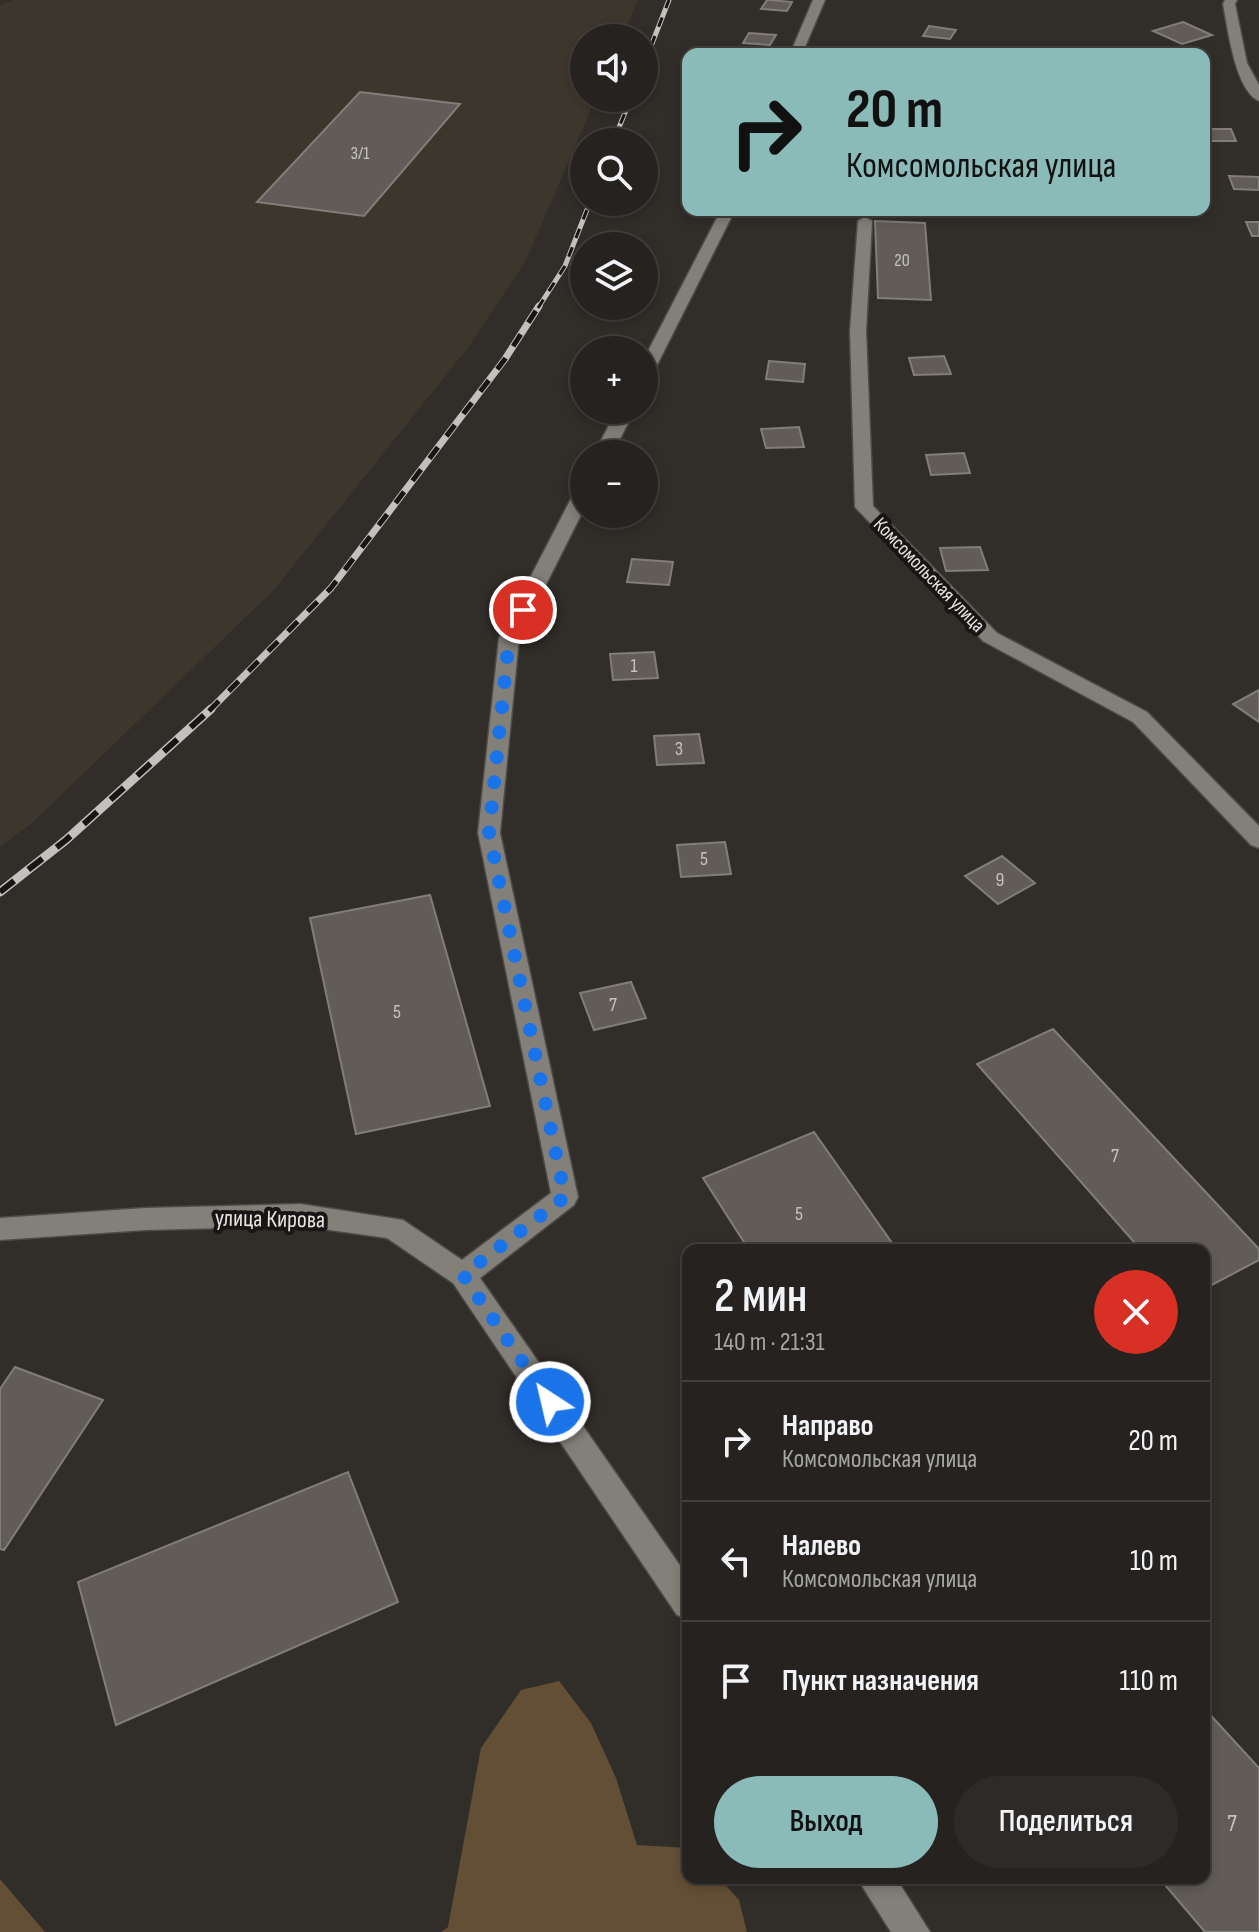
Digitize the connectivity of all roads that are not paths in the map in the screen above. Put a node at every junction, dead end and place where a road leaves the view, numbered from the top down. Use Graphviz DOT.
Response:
graph roads {
  1 [pos="819,0"];
  2 [pos="1231,0"];
  3 [pos="799,48"];
  4 [pos="1259,97"];
  5 [pos="725,216"];
  6 [pos="865,221"];
  7 [pos="658,348"];
  8 [pos="570,518"];
  9 [pos="1259,840"];
  10 [pos="0,1229"];
  11 [pos="463,1275"];
  12 [pos="682,1595"];
  13 [pos="879,1884"];
  14 [pos="912,1932"];
  1 -- 3 [label="street"];
  2 -- 4 [label="street"];
  5 -- 7 [label="street"];
  6 -- 9 [label="street, Комсомольская улица"];
  8 -- 11 [label="street"];
  10 -- 11 [label="street, улица Кирова"];
  11 -- 12 [label="street, улица Кирова"];
  13 -- 14 [label="street"];
}
